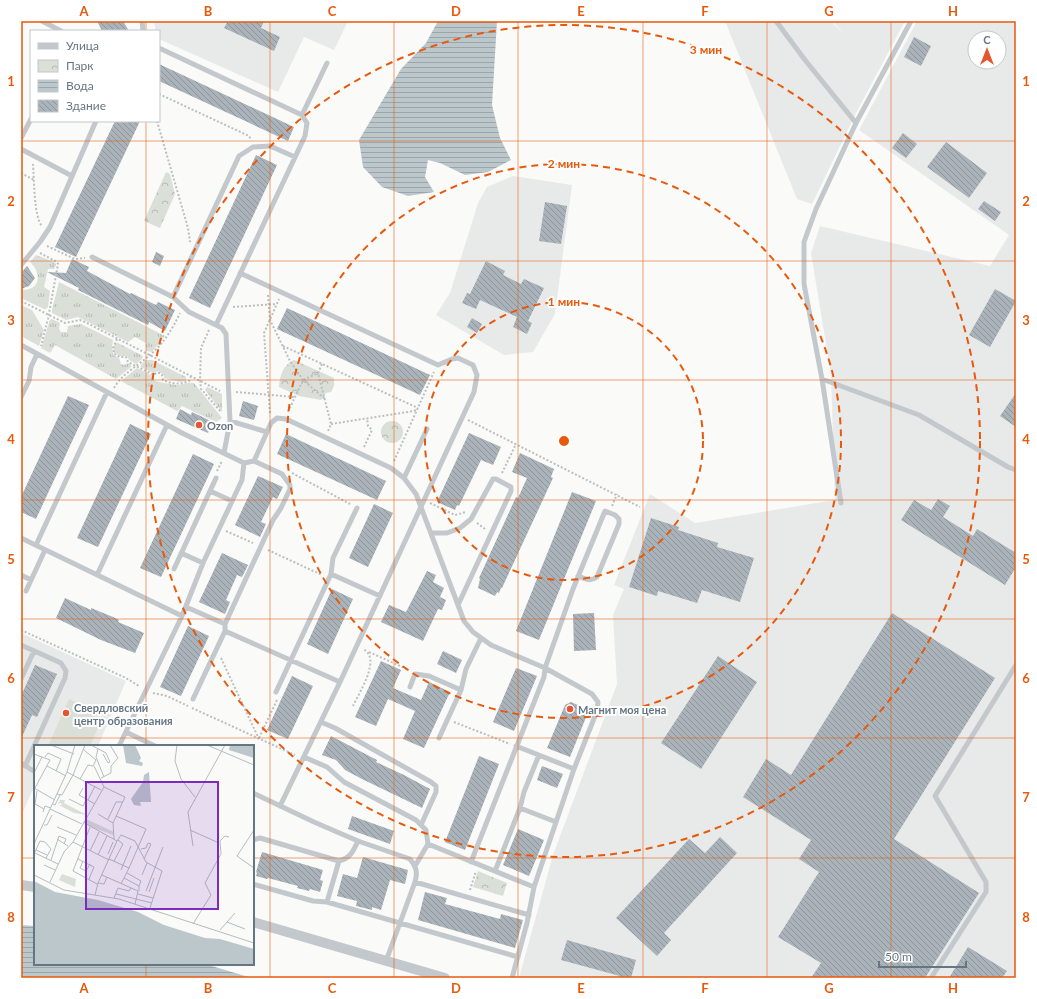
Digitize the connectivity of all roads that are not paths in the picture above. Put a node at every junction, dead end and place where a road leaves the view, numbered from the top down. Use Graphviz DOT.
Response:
graph roads {
  1 [pos="42,21"];
  2 [pos="776,21"];
  3 [pos="911,21"];
  4 [pos="59,30"];
  5 [pos="160,48"];
  6 [pos="327,63"];
  7 [pos="302,115"];
  8 [pos="30,121"];
  9 [pos="96,122"];
  10 [pos="856,123"];
  11 [pos="21,138"];
  12 [pos="21,149"];
  13 [pos="295,158"];
  14 [pos="72,176"];
  15 [pos="92,257"];
  16 [pos="21,265"];
  17 [pos="240,273"];
  18 [pos="173,297"];
  19 [pos="214,324"];
  20 [pos="21,345"];
  21 [pos="37,354"];
  22 [pos="822,378"];
  23 [pos="109,393"];
  24 [pos="21,397"];
  25 [pos="230,421"];
  26 [pos="167,425"];
  27 [pos="427,430"];
  28 [pos="267,432"];
  29 [pos="224,453"];
  30 [pos="254,462"];
  31 [pos="244,463"];
  32 [pos="1016,470"];
  33 [pos="216,478"];
  34 [pos="404,478"];
  35 [pos="210,491"];
  36 [pos="232,501"];
  37 [pos="841,503"];
  38 [pos="421,506"];
  39 [pos="357,508"];
  40 [pos="431,533"];
  41 [pos="21,538"];
  42 [pos="36,545"];
  43 [pos="45,550"];
  44 [pos="182,553"];
  45 [pos="204,563"];
  46 [pos="174,569"];
  47 [pos="21,575"];
  48 [pos="97,575"];
  49 [pos="329,576"];
  50 [pos="578,576"];
  51 [pos="31,580"];
  52 [pos="26,591"];
  53 [pos="380,596"];
  54 [pos="458,605"];
  55 [pos="186,606"];
  56 [pos="182,616"];
  57 [pos="225,624"];
  58 [pos="225,631"];
  59 [pos="481,638"];
  60 [pos="21,645"];
  61 [pos="34,651"];
  62 [pos="291,660"];
  63 [pos="1016,665"];
  64 [pos="545,668"];
  65 [pos="21,679"];
  66 [pos="340,682"];
  67 [pos="410,687"];
  68 [pos="461,690"];
  69 [pos="276,692"];
  70 [pos="194,699"];
  71 [pos="321,722"];
  72 [pos="126,732"];
  73 [pos="439,738"];
  74 [pos="120,745"];
  75 [pos="153,745"];
  76 [pos="516,746"];
  77 [pos="539,755"];
  78 [pos="304,757"];
  79 [pos="23,765"];
  80 [pos="574,769"];
  81 [pos="34,771"];
  82 [pos="254,793"];
  83 [pos="280,806"];
  84 [pos="520,808"];
  85 [pos="556,822"];
  86 [pos="421,825"];
  87 [pos="254,840"];
  88 [pos="358,841"];
  89 [pos="428,844"];
  90 [pos="339,861"];
  91 [pos="471,862"];
  92 [pos="415,866"];
  93 [pos="495,871"];
  94 [pos="415,882"];
  95 [pos="254,884"];
  96 [pos="21,885"];
  97 [pos="34,887"];
  98 [pos="534,887"];
  99 [pos="327,902"];
  100 [pos="529,915"];
  101 [pos="254,922"];
  102 [pos="400,923"];
  103 [pos="518,957"];
  104 [pos="386,961"];
  105 [pos="445,978"];
  106 [pos="512,978"];
  107 [pos="931,978"];
  1 -- 4 [label="lane"];
  2 -- 10 [label="lane"];
  3 -- 10 [label="lane"];
  5 -- 7 [label="lane"];
  6 -- 7 [label="lane"];
  7 -- 13 [label="lane"];
  8 -- 11 [label="lane"];
  9 -- 14 [label="lane"];
  10 -- 22 [label="lane"];
  12 -- 14 [label="lane"];
  13 -- 17 [label="lane"];
  13 -- 18 [label="lane"];
  14 -- 16 [label="lane"];
  15 -- 18 [label="lane"];
  17 -- 19 [label="lane"];
  17 -- 38 [label="lane"];
  18 -- 19 [label="lane"];
  19 -- 25 [label="lane"];
  20 -- 21 [label="lane"];
  21 -- 23 [label="lane"];
  21 -- 24 [label="lane"];
  22 -- 32 [label="lane"];
  22 -- 37 [label="lane"];
  23 -- 26 [label="lane"];
  23 -- 42 [label="lane"];
  25 -- 28 [label="lane"];
  25 -- 29 [label="lane"];
  26 -- 29 [label="lane"];
  26 -- 48 [label="lane"];
  27 -- 34 [label="lane"];
  28 -- 30 [label="lane"];
  28 -- 34 [label="lane"];
  29 -- 31 [label="lane"];
  30 -- 31 [label="lane"];
  30 -- 57 [label="lane"];
  31 -- 36 [label="lane"];
  33 -- 35 [label="lane"];
  34 -- 38 [label="lane"];
  35 -- 36 [label="lane"];
  35 -- 44 [label="lane"];
  36 -- 45 [label="lane"];
  38 -- 40 [label="lane"];
  38 -- 53 [label="lane"];
  39 -- 49 [label="lane"];
  40 -- 54 [label="lane"];
  40 -- 54 [label="lane"];
  41 -- 42 [label="lane"];
  42 -- 43 [label="lane"];
  43 -- 48 [label="lane"];
  43 -- 51 [label="lane"];
  44 -- 45 [label="lane"];
  44 -- 46 [label="lane"];
  45 -- 55 [label="lane"];
  47 -- 51 [label="lane"];
  48 -- 56 [label="lane"];
  49 -- 53 [label="lane"];
  49 -- 62 [label="lane"];
  50 -- 50 [label="lane"];
  50 -- 64 [label="lane"];
  51 -- 52 [label="lane"];
  53 -- 66 [label="lane"];
  54 -- 59 [label="lane"];
  55 -- 56 [label="lane"];
  55 -- 57 [label="lane"];
  56 -- 72 [label="lane"];
  57 -- 58 [label="lane"];
  58 -- 62 [label="lane"];
  58 -- 70 [label="lane"];
  59 -- 64 [label="lane"];
  59 -- 68 [label="lane"];
  60 -- 61 [label="lane"];
  61 -- 65 [label="lane"];
  61 -- 79 [label="lane"];
  62 -- 66 [label="lane"];
  62 -- 69 [label="lane"];
  63 -- 107 [label="lane"];
  64 -- 76 [label="lane"];
  64 -- 80 [label="lane"];
  66 -- 71 [label="lane"];
  67 -- 68 [label="lane"];
  68 -- 73 [label="lane"];
  71 -- 78 [label="lane"];
  71 -- 86 [label="lane"];
  72 -- 74 [label="lane"];
  72 -- 75 [label="lane"];
  76 -- 77 [label="lane"];
  76 -- 91 [label="lane"];
  77 -- 80 [label="lane"];
  77 -- 84 [label="lane"];
  78 -- 83 [label="lane"];
  78 -- 86 [label="lane"];
  79 -- 81 [label="lane"];
  80 -- 85 [label="lane"];
  82 -- 83 [label="lane"];
  83 -- 88 [label="lane"];
  84 -- 85 [label="lane"];
  84 -- 93 [label="lane"];
  85 -- 98 [label="lane"];
  86 -- 89 [label="lane"];
  87 -- 90 [label="lane"];
  88 -- 90 [label="lane"];
  88 -- 92 [label="lane"];
  89 -- 91 [label="lane"];
  89 -- 92 [label="lane"];
  90 -- 99 [label="lane"];
  91 -- 93 [label="lane"];
  92 -- 94 [label="lane"];
  93 -- 98 [label="lane"];
  94 -- 100 [label="lane"];
  94 -- 102 [label="lane"];
  95 -- 99 [label="lane"];
  96 -- 97 [label="street"];
  98 -- 100 [label="lane"];
  99 -- 102 [label="lane"];
  100 -- 103 [label="lane"];
  101 -- 104 [label="street"];
  102 -- 103 [label="lane"];
  102 -- 104 [label="lane"];
  103 -- 106 [label="lane"];
  104 -- 105 [label="street"];
}
